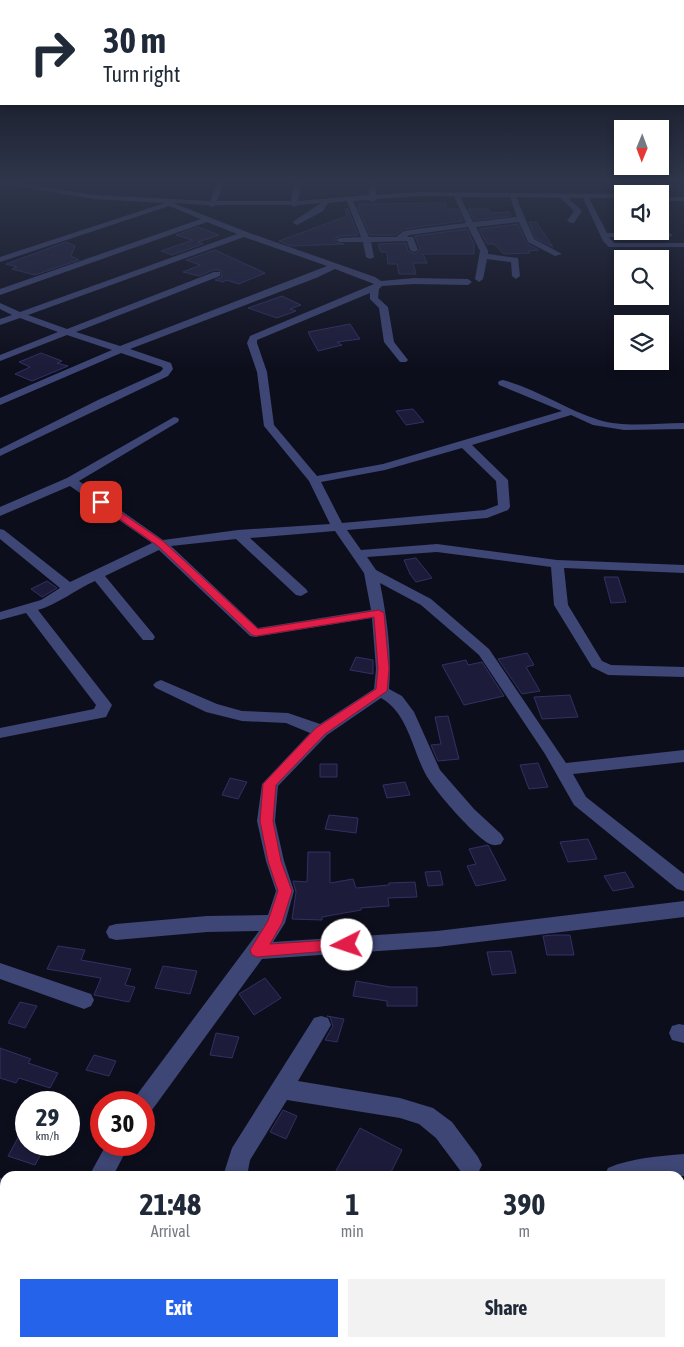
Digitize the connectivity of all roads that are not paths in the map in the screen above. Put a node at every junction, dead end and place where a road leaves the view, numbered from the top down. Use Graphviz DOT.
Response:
graph roads {
  1 [pos="50,243"];
  2 [pos="141,243"];
  3 [pos="219,243"];
  4 [pos="269,243"];
  5 [pos="367,243"];
  6 [pos="411,243"];
  7 [pos="480,243"];
  8 [pos="537,243"];
  9 [pos="609,243"];
  10 [pos="684,245"];
  11 [pos="414,250"];
  12 [pos="558,254"];
  13 [pos="483,256"];
  14 [pos="370,257"];
  15 [pos="0,260"];
  16 [pos="334,266"];
  17 [pos="217,274"];
  18 [pos="516,276"];
  19 [pos="479,279"];
  20 [pos="468,282"];
  21 [pos="377,286"];
  22 [pos="0,292"];
  23 [pos="0,306"];
  24 [pos="20,315"];
  25 [pos="0,322"];
  26 [pos="67,332"];
  27 [pos="122,349"];
  28 [pos="0,358"];
  29 [pos="403,360"];
  30 [pos="503,383"];
  31 [pos="0,402"];
  32 [pos="571,412"];
  33 [pos="174,420"];
  34 [pos="684,426"];
  35 [pos="464,443"];
  36 [pos="0,452"];
  37 [pos="314,480"];
  38 [pos="71,481"];
  39 [pos="0,512"];
  40 [pos="338,526"];
  41 [pos="0,533"];
  42 [pos="238,534"];
  43 [pos="161,544"];
  44 [pos="357,554"];
  45 [pos="557,564"];
  46 [pos="684,568"];
  47 [pos="96,574"];
  48 [pos="371,574"];
  49 [pos="69,588"];
  50 [pos="301,592"];
  51 [pos="30,609"];
  52 [pos="379,613"];
  53 [pos="0,616"];
  54 [pos="148,637"];
  55 [pos="684,672"];
  56 [pos="161,685"];
  57 [pos="381,691"];
  58 [pos="321,731"];
  59 [pos="0,734"];
  60 [pos="684,756"];
  61 [pos="561,769"];
  62 [pos="495,839"];
  63 [pos="684,884"];
  64 [pos="684,909"];
  65 [pos="275,923"];
  66 [pos="116,932"];
  67 [pos="257,950"];
  68 [pos="0,971"];
  69 [pos="84,1000"];
  70 [pos="322,1025"];
  71 [pos="282,1089"];
  72 [pos="153,1091"];
  73 [pos="112,1156"];
  74 [pos="470,1165"];
  75 [pos="684,1165"];
  76 [pos="104,1171"];
  77 [pos="236,1171"];
  78 [pos="639,1171"];
  1 -- 15 [label="street"];
  2 -- 22 [label="street"];
  3 -- 24 [label="street"];
  4 -- 16 [label="street"];
  5 -- 14 [label="street"];
  6 -- 11 [label="street"];
  7 -- 13 [label="street"];
  8 -- 12 [label="street"];
  9 -- 10 [label="street"];
  13 -- 18 [label="street"];
  13 -- 19 [label="street"];
  16 -- 21 [label="street"];
  16 -- 27 [label="street"];
  17 -- 26 [label="street"];
  20 -- 21 [label="street"];
  21 -- 29 [label="street"];
  21 -- 37 [label="street"];
  23 -- 24 [label="street"];
  24 -- 25 [label="street"];
  24 -- 26 [label="street"];
  26 -- 27 [label="street"];
  26 -- 28 [label="street"];
  27 -- 31 [label="street"];
  27 -- 36 [label="street"];
  30 -- 32 [label="street"];
  32 -- 34 [label="street"];
  32 -- 35 [label="street"];
  33 -- 38 [label="street"];
  35 -- 37 [label="street"];
  35 -- 40 [label="street"];
  37 -- 40 [label="street"];
  38 -- 39 [label="street"];
  38 -- 43 [label="street"];
  40 -- 42 [label="street"];
  40 -- 44 [label="street"];
  41 -- 49 [label="street"];
  42 -- 43 [label="street"];
  42 -- 50 [label="street"];
  43 -- 47 [label="street"];
  43 -- 52 [label="street"];
  44 -- 45 [label="street"];
  44 -- 48 [label="street"];
  45 -- 46 [label="street"];
  45 -- 55 [label="street"];
  47 -- 49 [label="street"];
  47 -- 54 [label="street"];
  48 -- 52 [label="street"];
  48 -- 61 [label="street"];
  49 -- 51 [label="street"];
  51 -- 53 [label="street"];
  51 -- 59 [label="street"];
  52 -- 57 [label="street"];
  56 -- 58 [label="street"];
  57 -- 58 [label="street"];
  57 -- 62 [label="street"];
  58 -- 65 [label="street"];
  60 -- 61 [label="street"];
  61 -- 63 [label="street"];
  64 -- 67 [label="street"];
  65 -- 66 [label="street"];
  65 -- 67 [label="street"];
  67 -- 72 [label="street"];
  68 -- 69 [label="street"];
  70 -- 71 [label="street"];
  71 -- 74 [label="street"];
  71 -- 77 [label="street"];
  73 -- 76 [label="street"];
  75 -- 78 [label="street"];
}
